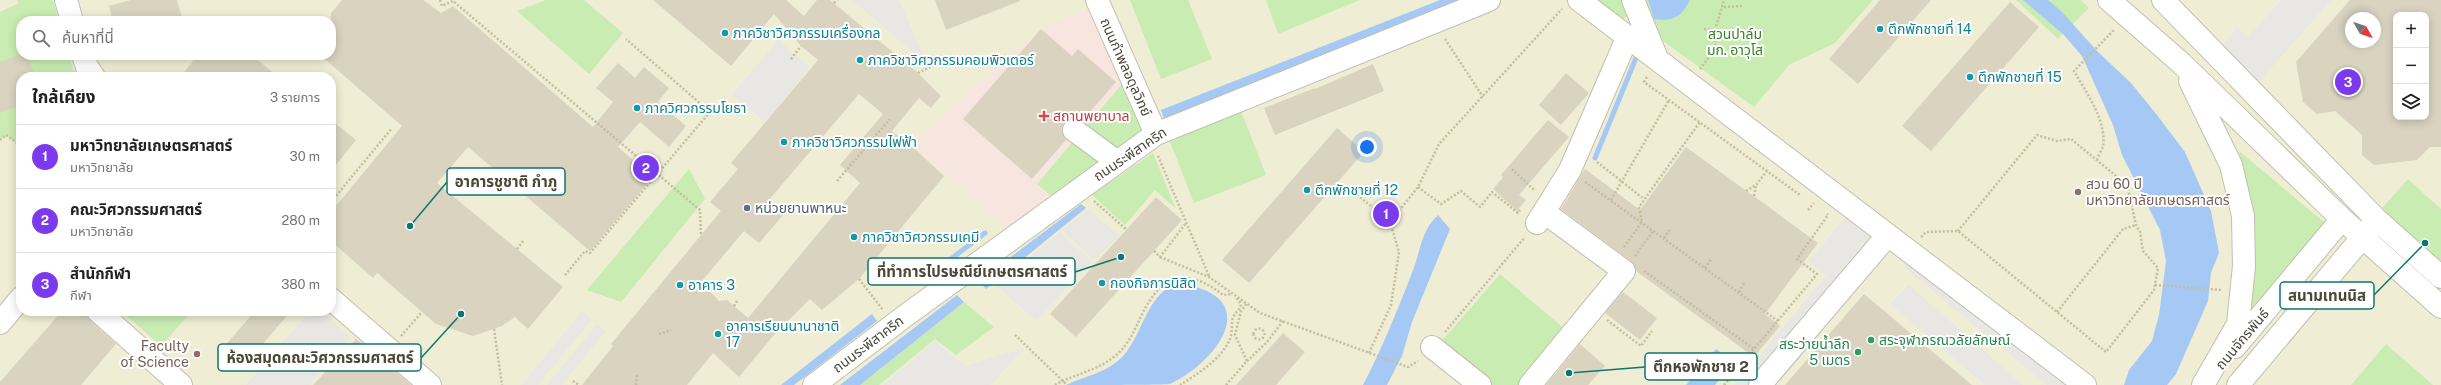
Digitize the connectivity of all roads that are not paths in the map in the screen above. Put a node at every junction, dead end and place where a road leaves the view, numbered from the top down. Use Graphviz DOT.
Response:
graph roads {
  1 [pos="66,0"];
  2 [pos="1097,0"];
  3 [pos="1489,0"];
  4 [pos="1633,0"];
  5 [pos="2109,0"];
  6 [pos="2163,0"];
  7 [pos="1572,3"];
  8 [pos="71,16"];
  9 [pos="1628,36"];
  10 [pos="1657,58"];
  11 [pos="85,60"];
  12 [pos="2181,63"];
  13 [pos="90,72"];
  14 [pos="1074,130"];
  15 [pos="1156,144"];
  16 [pos="1116,161"];
  17 [pos="2342,219"];
  18 [pos="2377,220"];
  19 [pos="1888,235"];
  20 [pos="2362,237"];
  21 [pos="2441,277"];
  22 [pos="336,303"];
  23 [pos="16,304"];
  24 [pos="2441,307"];
  25 [pos="104,316"];
  26 [pos="0,323"];
  27 [pos="1432,347"];
  28 [pos="181,385"];
  29 [pos="430,385"];
  30 [pos="814,385"];
  31 [pos="1480,385"];
  32 [pos="1530,385"];
  33 [pos="1760,385"];
  34 [pos="2085,385"];
  35 [pos="2203,385"];
  36 [pos="2238,385"];
  1 -- 8 [label="lane"];
  2 -- 15 [label="lane, ถนนกำพลอดุลวิทย์"];
  3 -- 15 [label="lane, ถนนระพีสาคริก"];
  4 -- 10 [label="lane"];
  5 -- 12 [label="lane"];
  6 -- 18 [label="lane"];
  7 -- 9 [label="lane"];
  9 -- 10 [label="lane"];
  9 -- 32 [label="lane"];
  10 -- 19 [label="lane"];
  11 -- 13 [label="lane"];
  12 -- 17 [label="lane"];
  12 -- 35 [label="lane"];
  14 -- 16 [label="lane"];
  15 -- 16 [label="lane, ถนนระพีสาคริก"];
  16 -- 30 [label="lane, ถนนระพีสาคริก"];
  17 -- 20 [label="lane"];
  17 -- 35 [label="lane, ถนนจักรพันธ์"];
  18 -- 20 [label="lane, ถนนจักรพันธ์"];
  18 -- 21 [label="lane"];
  19 -- 33 [label="lane"];
  19 -- 34 [label="lane"];
  20 -- 24 [label="lane"];
  20 -- 36 [label="lane, ถนนจักรพันธ์"];
  22 -- 29 [label="lane"];
  23 -- 26 [label="lane"];
  25 -- 28 [label="lane"];
  27 -- 31 [label="lane"];
}
